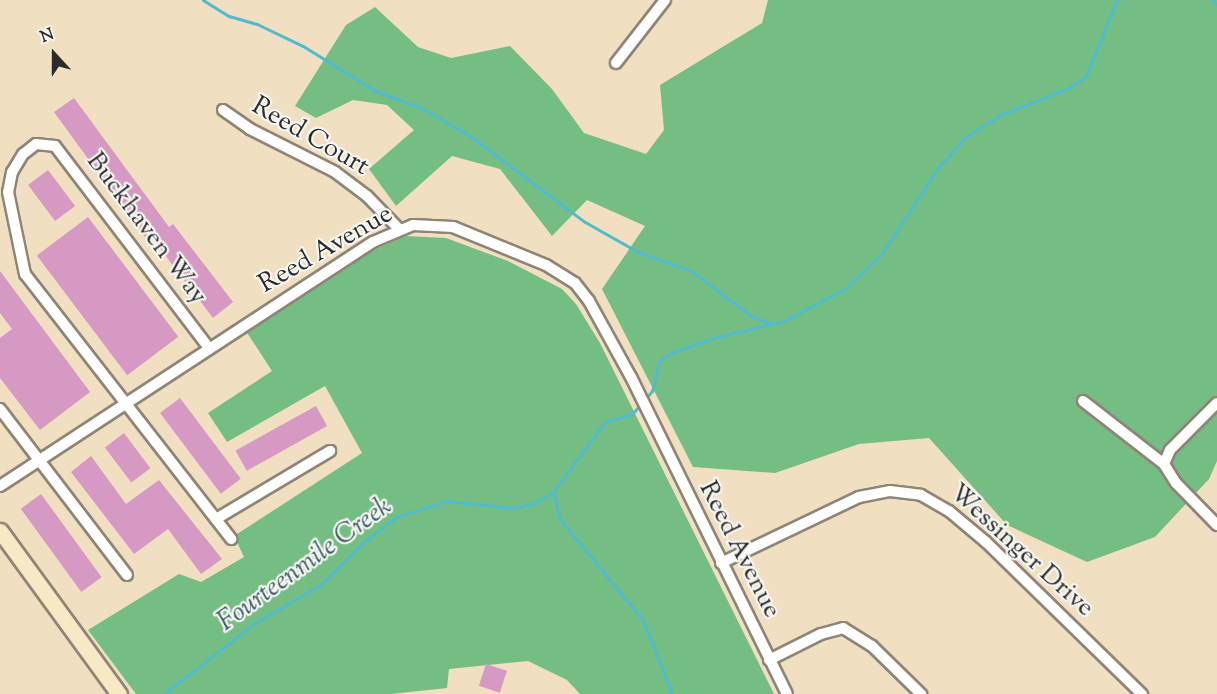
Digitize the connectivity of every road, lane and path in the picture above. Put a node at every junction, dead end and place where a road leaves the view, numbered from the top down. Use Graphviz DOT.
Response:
graph roads {
  1 [pos="665,0"];
  2 [pos="616,63"];
  3 [pos="223,110"];
  4 [pos="399,229"];
  5 [pos="209,348"];
  6 [pos="1083,401"];
  7 [pos="1217,403"];
  8 [pos="125,404"];
  9 [pos="0,409"];
  10 [pos="330,451"];
  11 [pos="39,460"];
  12 [pos="1164,464"];
  13 [pos="0,486"];
  14 [pos="216,519"];
  15 [pos="1217,525"];
  16 [pos="0,531"];
  17 [pos="231,539"];
  18 [pos="721,563"];
  19 [pos="127,575"];
  20 [pos="770,660"];
  21 [pos="119,694"];
  22 [pos="787,694"];
  23 [pos="921,694"];
  24 [pos="1142,694"];
  1 -- 2 [label="street"];
  3 -- 4 [label="street, Reed Court"];
  4 -- 5 [label="street, Reed Avenue"];
  4 -- 18 [label="street, Reed Avenue"];
  5 -- 8 [label="street, Reed Avenue"];
  5 -- 8 [label="street, Buckhaven Way"];
  6 -- 12 [label="street"];
  7 -- 12 [label="street"];
  8 -- 11 [label="street, Reed Avenue"];
  8 -- 14 [label="street"];
  9 -- 11 [label="street"];
  10 -- 14 [label="street"];
  11 -- 13 [label="street, Reed Avenue"];
  11 -- 19 [label="street"];
  12 -- 15 [label="street"];
  14 -- 17 [label="street"];
  16 -- 21 [label="street"];
  18 -- 20 [label="street, Reed Avenue"];
  18 -- 24 [label="street, Wessinger Drive"];
  20 -- 22 [label="street, Reed Avenue"];
  20 -- 23 [label="street"];
}
